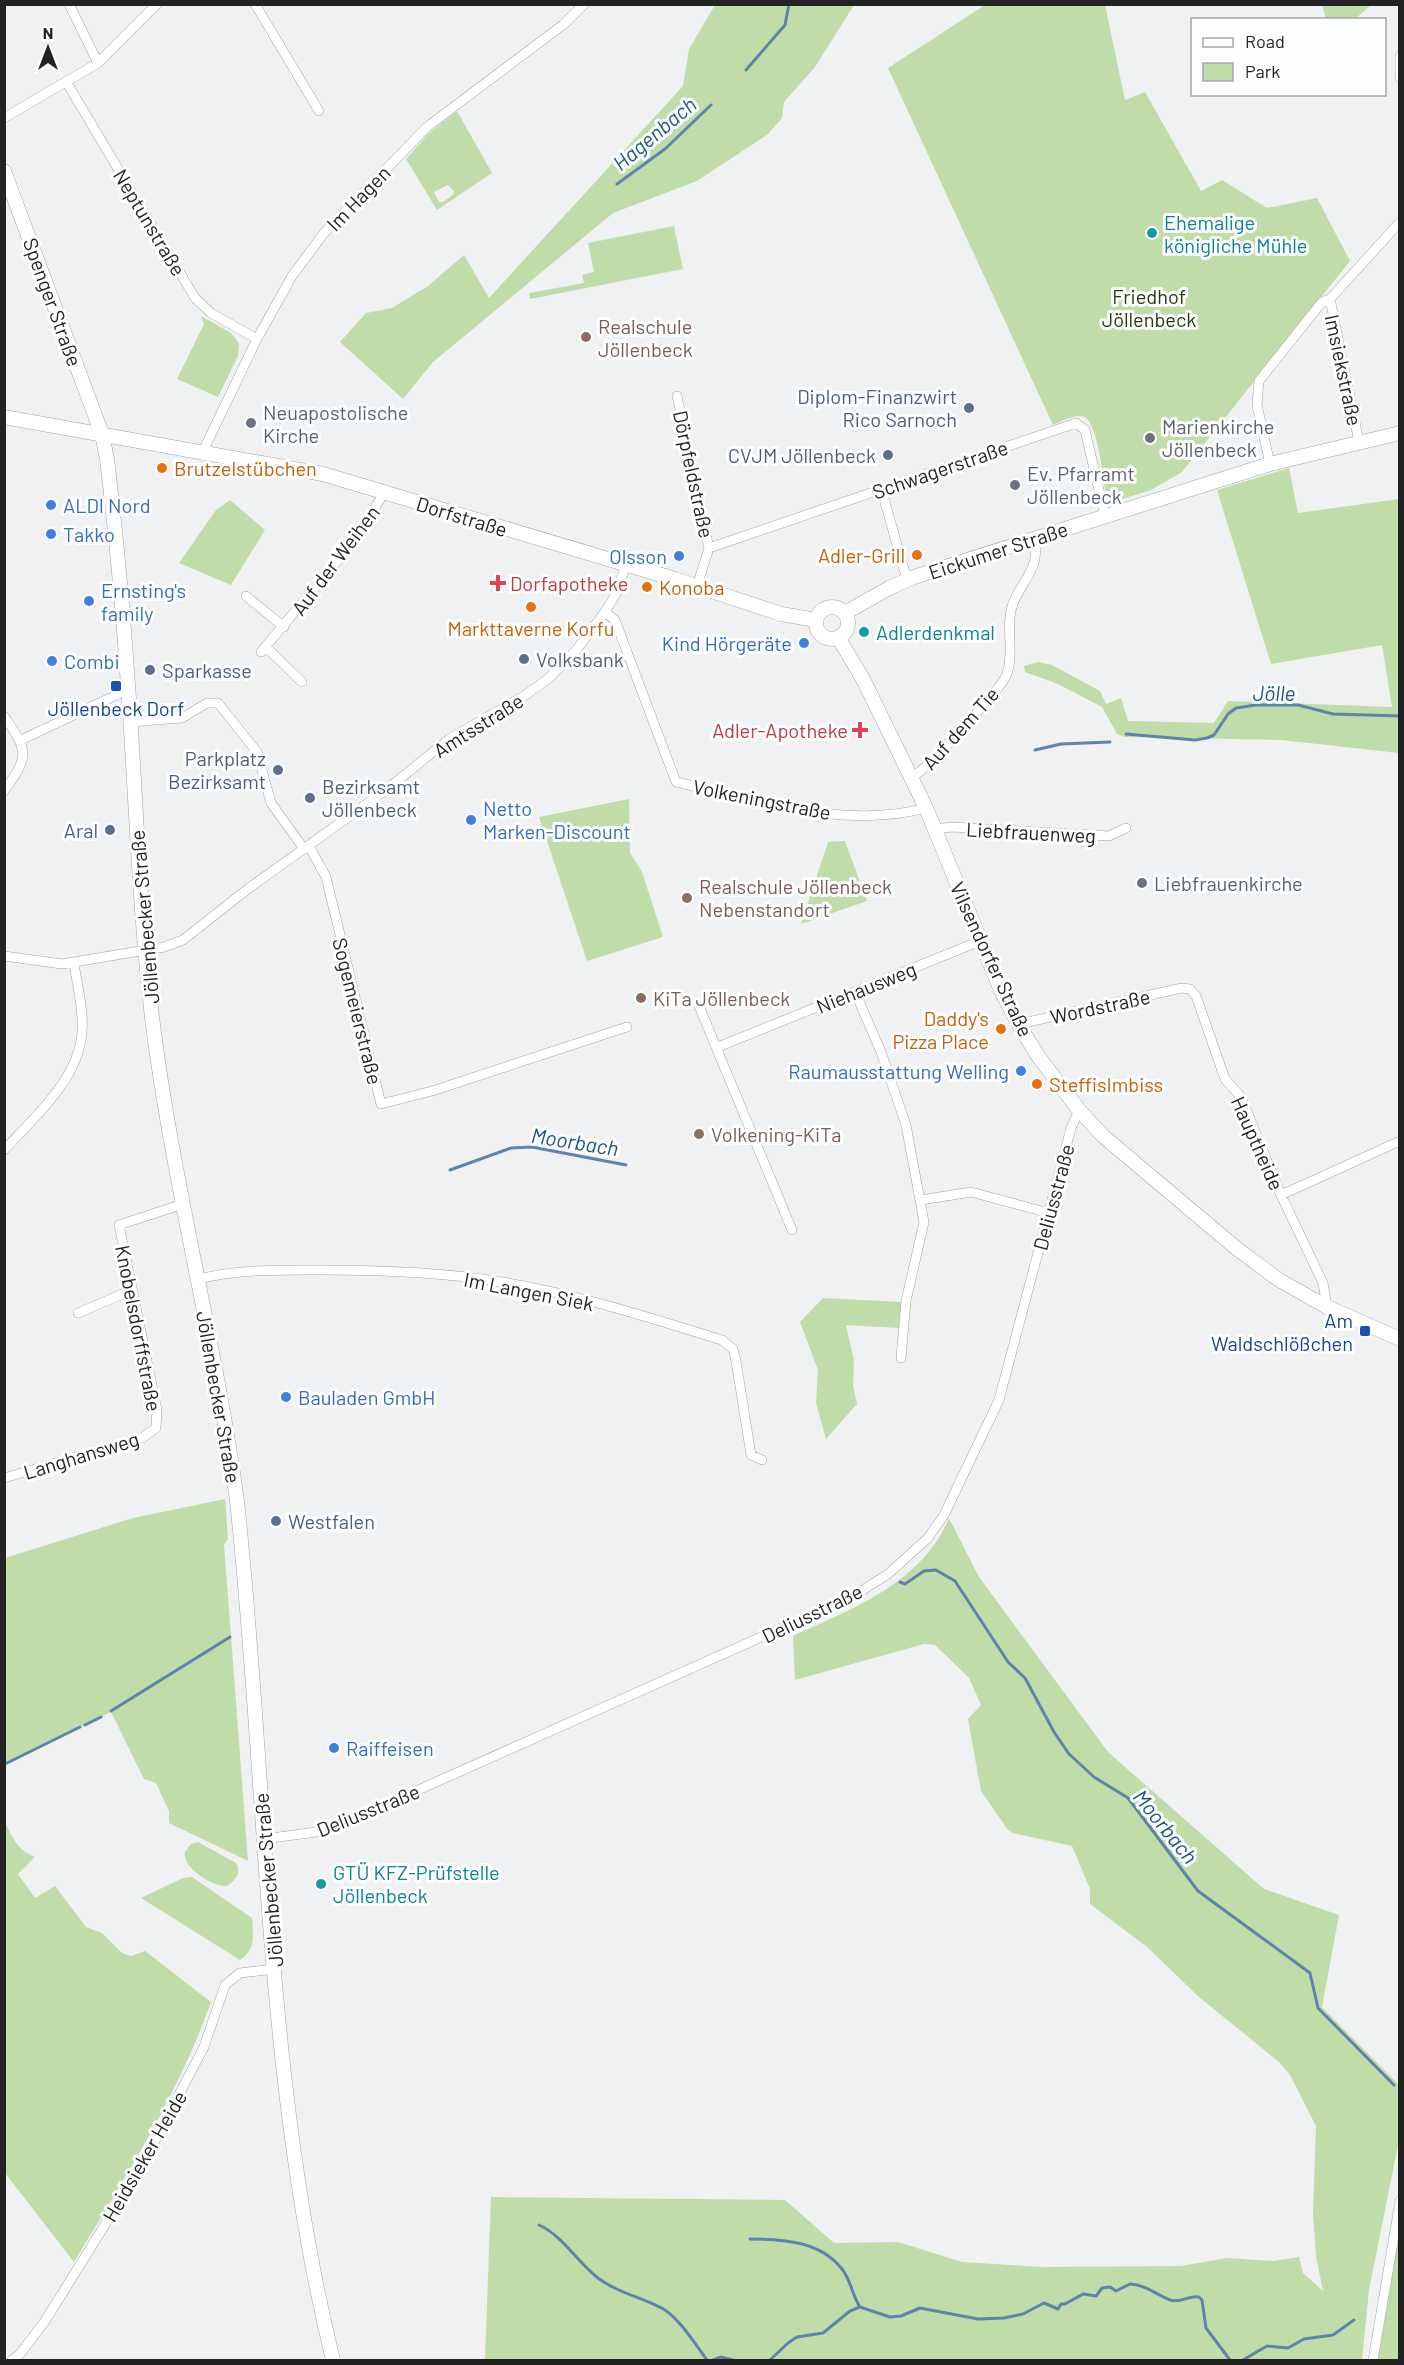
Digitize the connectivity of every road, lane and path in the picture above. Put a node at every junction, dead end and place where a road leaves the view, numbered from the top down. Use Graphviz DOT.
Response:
graph roads {
  1 [pos="69,4"];
  2 [pos="157,4"];
  3 [pos="255,4"];
  4 [pos="584,4"];
  5 [pos="1399,59"];
  6 [pos="98,63"];
  7 [pos="1400,78"];
  8 [pos="67,83"];
  9 [pos="319,111"];
  10 [pos="4,118"];
  11 [pos="4,171"];
  12 [pos="1400,222"];
  13 [pos="1330,299"];
  14 [pos="257,339"];
  15 [pos="677,396"];
  16 [pos="4,417"];
  17 [pos="1400,433"];
  18 [pos="102,434"];
  19 [pos="1359,442"];
  20 [pos="202,451"];
  21 [pos="1270,464"];
  22 [pos="881,488"];
  23 [pos="384,492"];
  24 [pos="1105,516"];
  25 [pos="1034,539"];
  26 [pos="709,548"];
  27 [pos="627,564"];
  28 [pos="907,580"];
  29 [pos="697,586"];
  30 [pos="246,596"];
  31 [pos="605,612"];
  32 [pos="845,613"];
  33 [pos="816,620"];
  34 [pos="284,627"];
  35 [pos="838,637"];
  36 [pos="302,682"];
  37 [pos="129,689"];
  38 [pos="4,716"];
  39 [pos="130,722"];
  40 [pos="21,740"];
  41 [pos="911,778"];
  42 [pos="4,791"];
  43 [pos="926,808"];
  44 [pos="1126,828"];
  45 [pos="934,829"];
  46 [pos="306,847"];
  47 [pos="980,941"];
  48 [pos="146,950"];
  49 [pos="4,956"];
  50 [pos="74,963"];
  51 [pos="1182,988"];
  52 [pos="855,992"];
  53 [pos="699,1006"];
  54 [pos="627,1027"];
  55 [pos="1020,1027"];
  56 [pos="718,1047"];
  57 [pos="1080,1110"];
  58 [pos="1400,1141"];
  59 [pos="4,1150"];
  60 [pos="1281,1195"];
  61 [pos="921,1200"];
  62 [pos="183,1204"];
  63 [pos="1049,1213"];
  64 [pos="792,1230"];
  65 [pos="199,1279"];
  66 [pos="132,1290"];
  67 [pos="1327,1307"];
  68 [pos="78,1313"];
  69 [pos="1400,1339"];
  70 [pos="901,1358"];
  71 [pos="156,1428"];
  72 [pos="762,1460"];
  73 [pos="4,1478"];
  74 [pos="264,1839"];
  75 [pos="274,1969"];
  76 [pos="1400,2200"];
  77 [pos="12,2361"];
  78 [pos="333,2361"];
  79 [pos="1373,2361"];
  1 -- 6 [label="street"];
  2 -- 6 [label="street"];
  3 -- 9 [label="street"];
  4 -- 14 [label="street, Im Hagen"];
  5 -- 7 [label="street"];
  6 -- 8 [label="street"];
  8 -- 10 [label="street"];
  8 -- 14 [label="street, Neptunstraße"];
  11 -- 18 [label="main road, Spenger Straße"];
  12 -- 13 [label="street, Imsiekstraße"];
  13 -- 19 [label="street, Imsiekstraße"];
  13 -- 21 [label="street, Imsiekstraße"];
  14 -- 20 [label="street, Im Hagen"];
  15 -- 26 [label="street, Dörpfeldstraße"];
  16 -- 18 [label="main road, Dorfstraße"];
  17 -- 19 [label="main road, Eickumer Straße"];
  18 -- 20 [label="main road, Dorfstraße"];
  18 -- 37 [label="main road, Jöllenbecker Straße"];
  19 -- 21 [label="main road, Eickumer Straße"];
  20 -- 23 [label="main road, Dorfstraße"];
  21 -- 24 [label="main road, Eickumer Straße"];
  22 -- 24 [label="street, Schwagerstraße"];
  22 -- 26 [label="street, Schwagerstraße"];
  22 -- 28 [label="street"];
  23 -- 27 [label="main road, Dorfstraße"];
  23 -- 34 [label="street, Auf der Weihen"];
  24 -- 25 [label="main road, Eickumer Straße"];
  25 -- 28 [label="main road, Eickumer Straße"];
  25 -- 41 [label="street, Auf dem Tie"];
  26 -- 29 [label="street, Dörpfeldstraße"];
  27 -- 29 [label="main road, Dorfstraße"];
  27 -- 31 [label="street, Amtsstraße"];
  28 -- 32 [label="main road, Eickumer Straße"];
  29 -- 33 [label="main road, Dorfstraße"];
  30 -- 34 [label="street, Auf der Weihen"];
  31 -- 43 [label="street, Volkeningstraße"];
  31 -- 46 [label="street, Amtsstraße"];
  32 -- 33 [label="main road"];
  32 -- 35 [label="main road"];
  33 -- 35 [label="main road"];
  34 -- 36 [label="street, Auf der Weihen"];
  35 -- 41 [label="main road, Vilsendorfer Straße"];
  37 -- 39 [label="main road, Jöllenbecker Straße"];
  37 -- 40 [label="street"];
  38 -- 40 [label="street"];
  39 -- 46 [label="street"];
  39 -- 48 [label="main road, Jöllenbecker Straße"];
  40 -- 42 [label="street"];
  41 -- 43 [label="main road, Vilsendorfer Straße"];
  43 -- 45 [label="main road, Vilsendorfer Straße"];
  44 -- 45 [label="street, Liebfrauenweg"];
  45 -- 47 [label="main road, Vilsendorfer Straße"];
  46 -- 48 [label="street, Amtsstraße"];
  46 -- 54 [label="street, Sogemeierstraße"];
  47 -- 52 [label="street, Niehausweg"];
  47 -- 55 [label="main road, Vilsendorfer Straße"];
  48 -- 50 [label="street, Amtsstraße"];
  48 -- 62 [label="main road, Jöllenbecker Straße"];
  49 -- 50 [label="street, Amtsstraße"];
  50 -- 59 [label="street"];
  51 -- 55 [label="street, Wordstraße"];
  51 -- 60 [label="street, Hauptheide"];
  52 -- 56 [label="street, Niehausweg"];
  52 -- 61 [label="street"];
  53 -- 56 [label="street"];
  55 -- 57 [label="main road, Vilsendorfer Straße"];
  56 -- 64 [label="street"];
  57 -- 63 [label="street, Deliusstraße"];
  57 -- 67 [label="main road, Vilsendorfer Straße"];
  58 -- 60 [label="street"];
  60 -- 67 [label="street, Hauptheide"];
  61 -- 63 [label="street"];
  61 -- 70 [label="street"];
  62 -- 65 [label="main road, Jöllenbecker Straße"];
  62 -- 66 [label="street, Knobelsdorffstraße"];
  63 -- 74 [label="street, Deliusstraße"];
  65 -- 72 [label="street, Im Langen Siek"];
  65 -- 74 [label="main road, Jöllenbecker Straße"];
  66 -- 68 [label="street"];
  66 -- 71 [label="street, Knobelsdorffstraße"];
  67 -- 69 [label="main road, Vilsendorfer Straße"];
  71 -- 73 [label="street, Langhansweg"];
  74 -- 75 [label="main road, Jöllenbecker Straße"];
  75 -- 77 [label="street, Heidsieker Heide"];
  75 -- 78 [label="main road, Jöllenbecker Straße"];
  76 -- 79 [label="street"];
}
